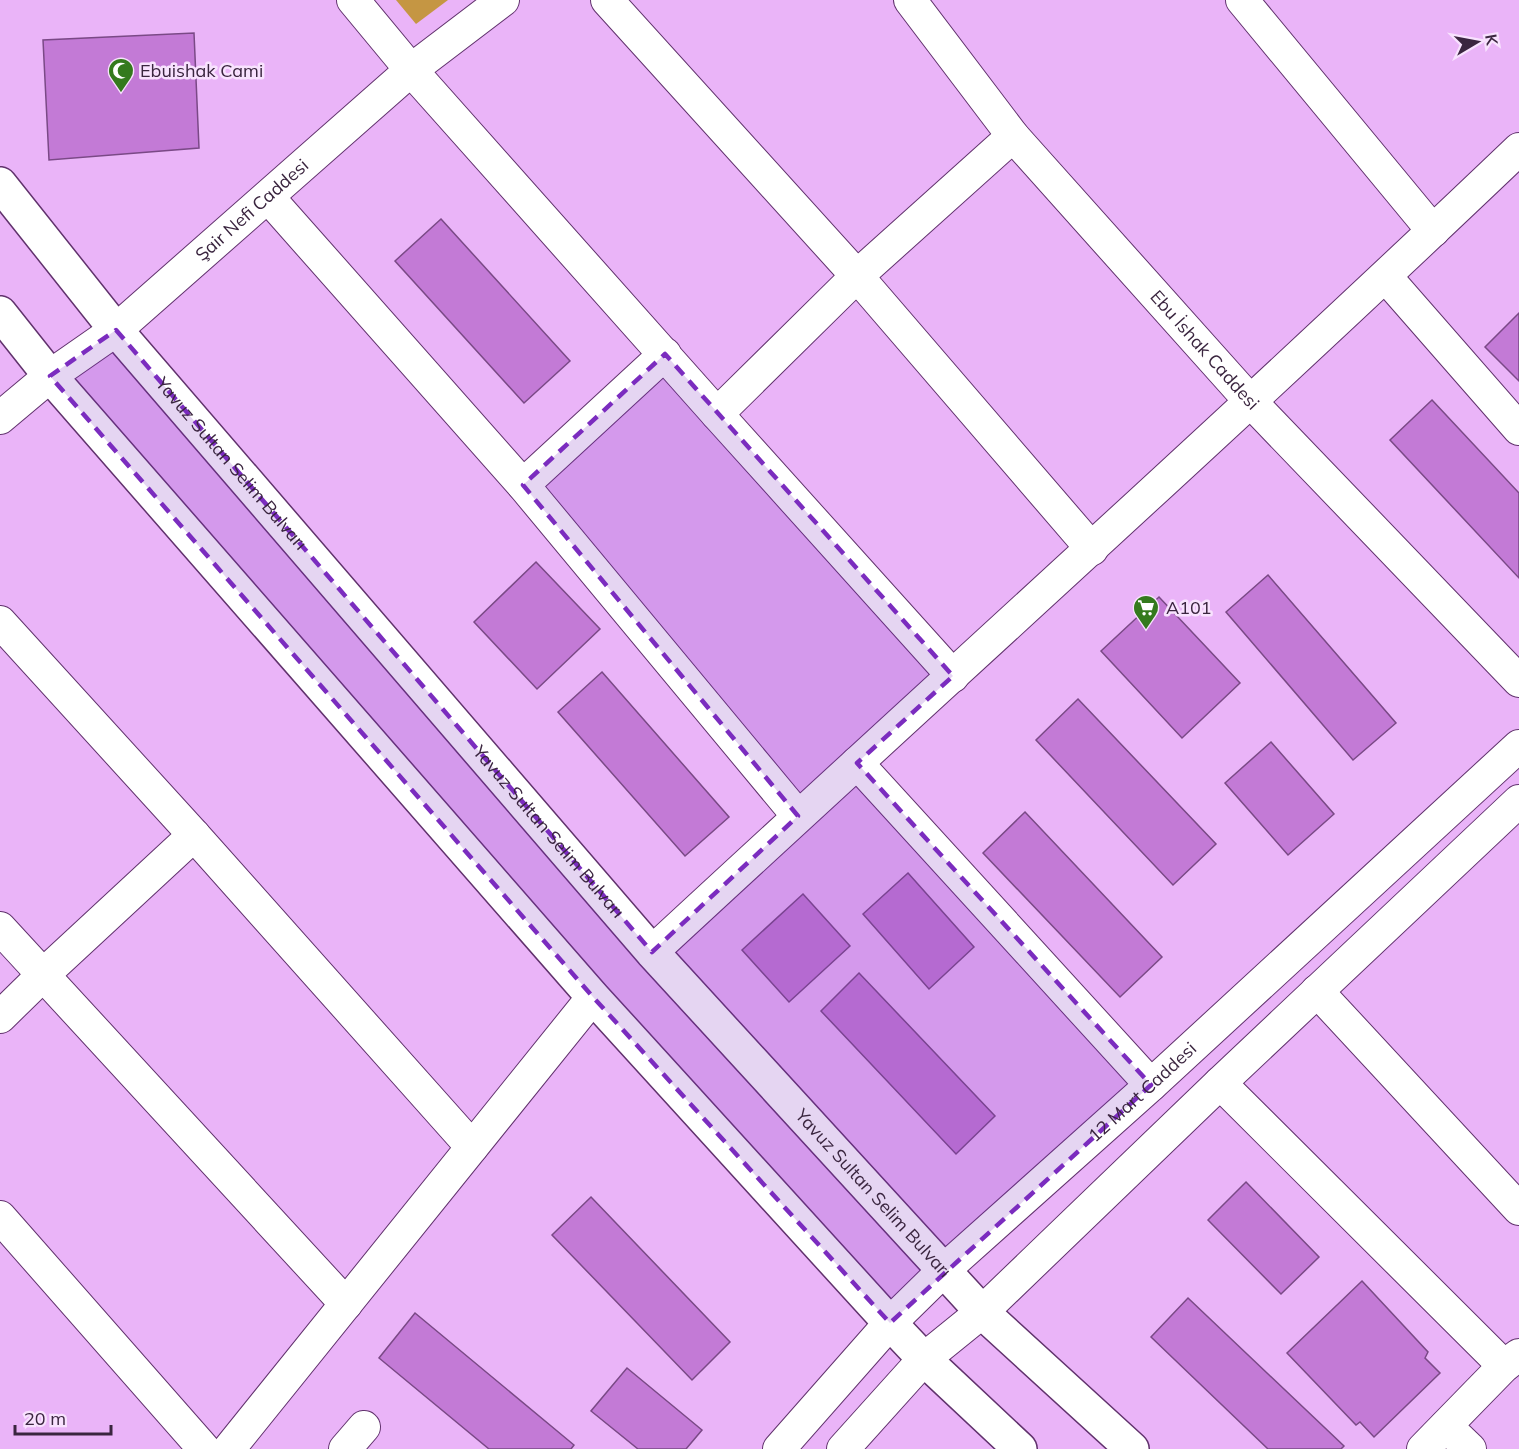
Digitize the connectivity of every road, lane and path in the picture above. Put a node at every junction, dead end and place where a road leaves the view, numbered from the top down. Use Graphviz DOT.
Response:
graph roads {
  1 [pos="353,0"];
  2 [pos="503,0"];
  3 [pos="607,0"];
  4 [pos="910,0"];
  5 [pos="1242,0"];
  6 [pos="411,70"];
  7 [pos="1013,136"];
  8 [pos="1519,148"];
  9 [pos="0,184"];
  10 [pos="268,197"];
  11 [pos="1433,231"];
  12 [pos="857,276"];
  13 [pos="1386,277"];
  14 [pos="0,313"];
  15 [pos="116,330"];
  16 [pos="665,354"];
  17 [pos="50,376"];
  18 [pos="1251,402"];
  19 [pos="717,414"];
  20 [pos="0,418"];
  21 [pos="1519,429"];
  22 [pos="523,484"];
  23 [pos="1092,549"];
  24 [pos="0,622"];
  25 [pos="953,676"];
  26 [pos="1519,681"];
  27 [pos="1519,746"];
  28 [pos="857,763"];
  29 [pos="1519,801"];
  30 [pos="798,816"];
  31 [pos="194,835"];
  32 [pos="0,928"];
  33 [pos="652,952"];
  34 [pos="44,974"];
  35 [pos="1317,991"];
  36 [pos="593,997"];
  37 [pos="0,1017"];
  38 [pos="1220,1083"];
  39 [pos="1151,1085"];
  40 [pos="472,1147"];
  41 [pos="1519,1209"];
  42 [pos="0,1217"];
  43 [pos="944,1270"];
  44 [pos="346,1304"];
  45 [pos="982,1312"];
  46 [pos="890,1323"];
  47 [pos="924,1359"];
  48 [pos="1512,1361"];
  49 [pos="1446,1426"];
  50 [pos="204,1449"];
  51 [pos="230,1449"];
  52 [pos="779,1449"];
  53 [pos="843,1449"];
  54 [pos="1020,1449"];
  55 [pos="1132,1449"];
  56 [pos="1423,1449"];
  57 [pos="1470,1449"];
  1 -- 6 [label="street"];
  2 -- 6 [label="street, Şair Nefi Caddesi"];
  3 -- 12 [label="street"];
  4 -- 7 [label="street, Ebu İshak Caddesi"];
  5 -- 11 [label="street"];
  6 -- 10 [label="street, Şair Nefi Caddesi"];
  6 -- 16 [label="street"];
  7 -- 12 [label="street"];
  7 -- 18 [label="street, Ebu İshak Caddesi"];
  8 -- 11 [label="street"];
  9 -- 15 [label="main road, Yavuz Sultan Selim Bulvarı"];
  10 -- 15 [label="street, Şair Nefi Caddesi"];
  10 -- 22 [label="street"];
  11 -- 13 [label="street"];
  12 -- 19 [label="street"];
  12 -- 23 [label="street"];
  13 -- 18 [label="street"];
  13 -- 21 [label="street"];
  14 -- 17 [label="main road"];
  15 -- 17 [label="street, Şair Nefi Caddesi"];
  15 -- 33 [label="main road, Yavuz Sultan Selim Bulvarı"];
  16 -- 19 [label="street"];
  16 -- 22 [label="street"];
  17 -- 20 [label="street, Şair Nefi Caddesi"];
  17 -- 36 [label="main road"];
  18 -- 23 [label="street"];
  18 -- 26 [label="street, Ebu İshak Caddesi"];
  19 -- 25 [label="street"];
  22 -- 30 [label="street"];
  23 -- 25 [label="street"];
  24 -- 31 [label="street"];
  25 -- 28 [label="street"];
  27 -- 39 [label="street, 12 Mart Caddesi"];
  28 -- 30 [label="street"];
  28 -- 39 [label="street"];
  29 -- 35 [label="street"];
  30 -- 33 [label="street"];
  31 -- 34 [label="street"];
  31 -- 40 [label="street"];
  32 -- 34 [label="street"];
  33 -- 43 [label="main road, Yavuz Sultan Selim Bulvarı"];
  34 -- 37 [label="street"];
  34 -- 44 [label="street"];
  35 -- 38 [label="street"];
  35 -- 41 [label="street"];
  36 -- 40 [label="street"];
  36 -- 46 [label="main road"];
  38 -- 45 [label="street"];
  38 -- 48 [label="street"];
  39 -- 43 [label="street, 12 Mart Caddesi"];
  40 -- 44 [label="street"];
  42 -- 50 [label="street"];
  43 -- 45 [label="main road, Yavuz Sultan Selim Bulvarı"];
  43 -- 46 [label="street, 12 Mart Caddesi"];
  44 -- 51 [label="street"];
  45 -- 47 [label="street"];
  45 -- 55 [label="main road, Yavuz Sultan Selim Bulvarı"];
  46 -- 47 [label="main road"];
  46 -- 52 [label="street, 12 Mart Caddesi"];
  47 -- 53 [label="street"];
  47 -- 54 [label="main road"];
  48 -- 49 [label="street"];
  49 -- 56 [label="street"];
  49 -- 57 [label="street"];
}
